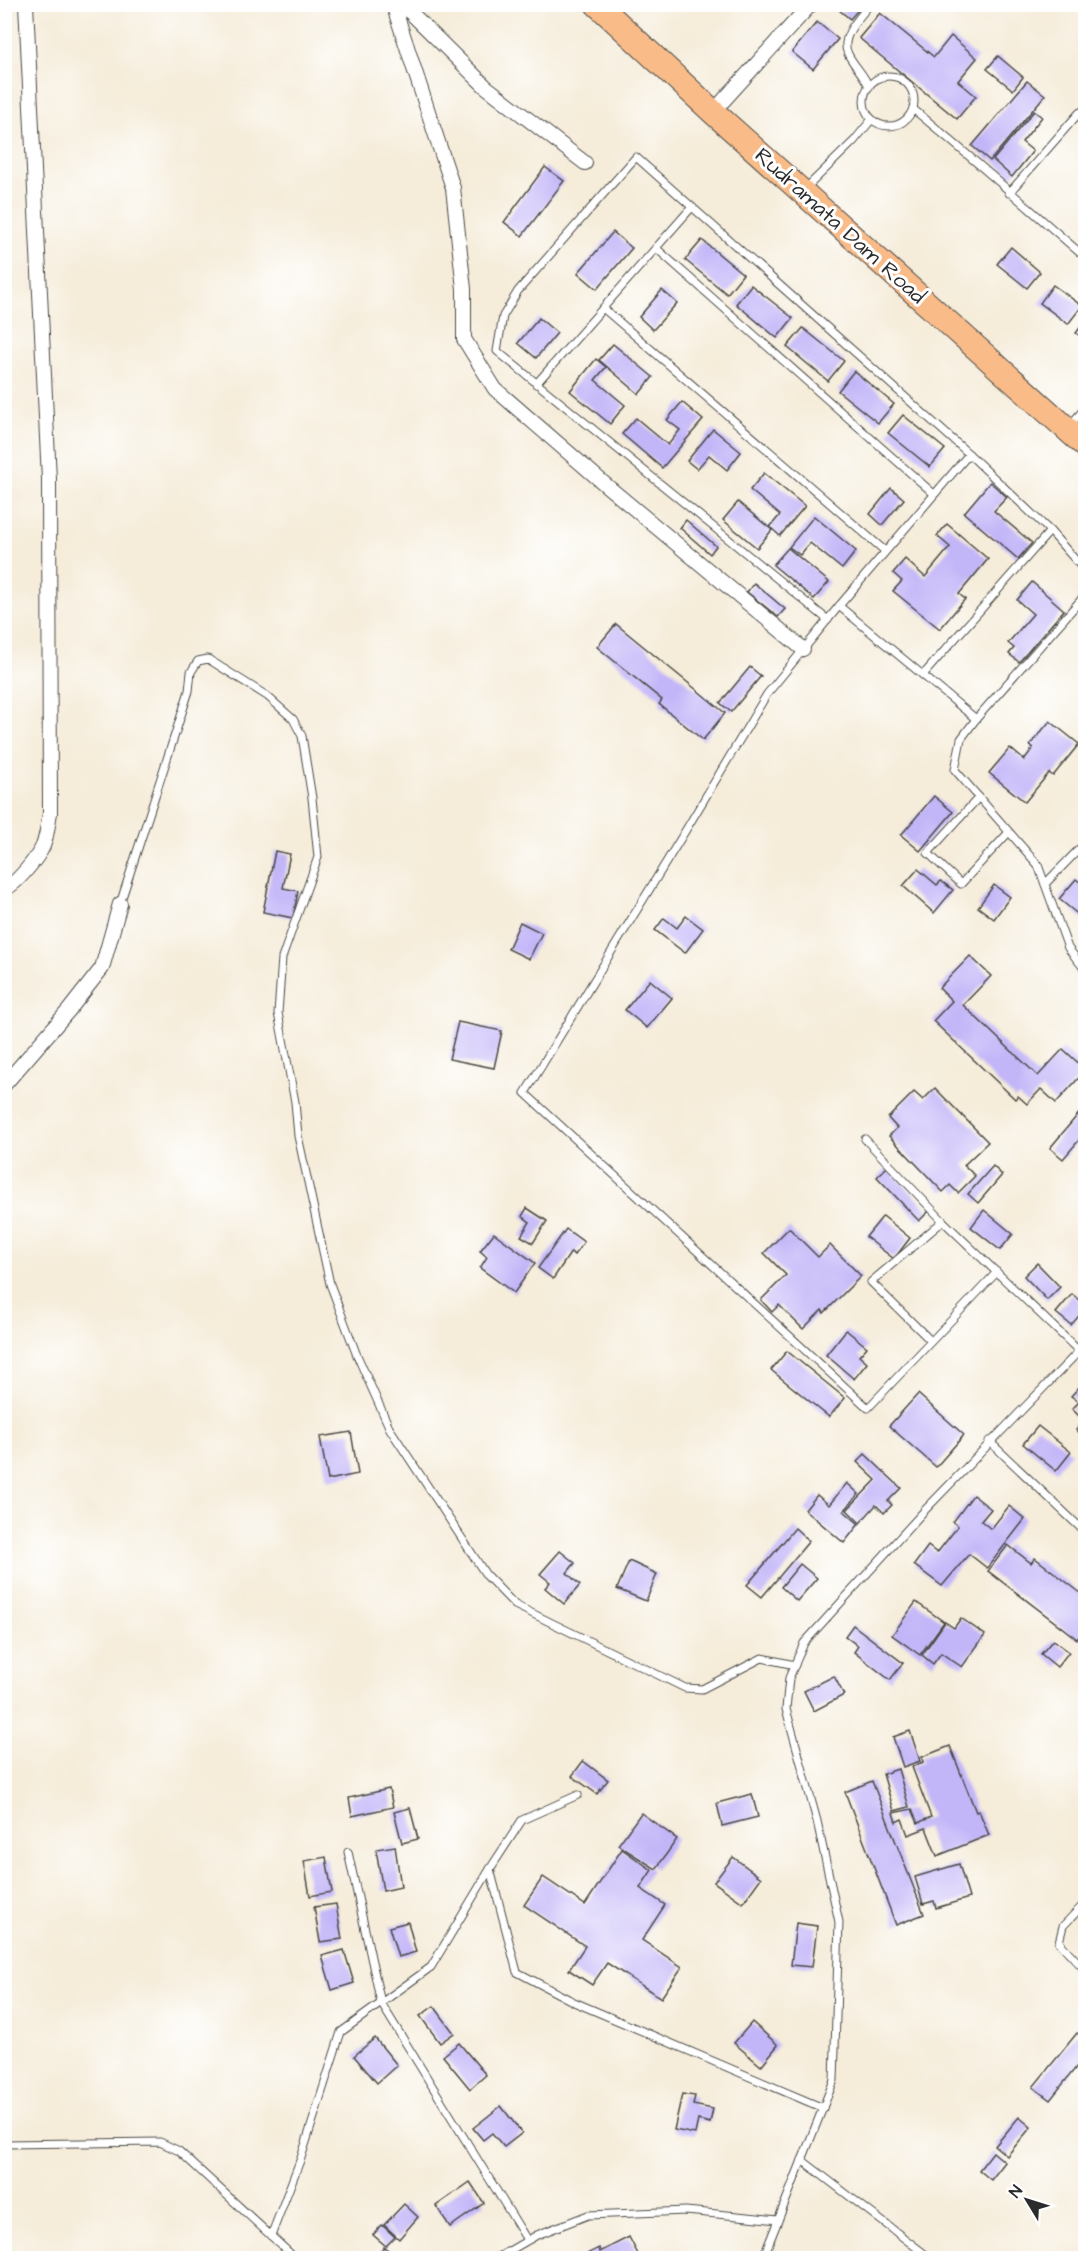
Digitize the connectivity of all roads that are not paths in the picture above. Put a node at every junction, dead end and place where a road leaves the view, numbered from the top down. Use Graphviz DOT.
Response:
graph roads {
  1 [pos="26,4"];
  2 [pos="393,4"];
  3 [pos="402,4"];
  4 [pos="597,4"];
  5 [pos="812,4"];
  6 [pos="870,4"];
  7 [pos="868,87"];
  8 [pos="913,109"];
  9 [pos="1086,109"];
  10 [pos="713,112"];
  11 [pos="872,119"];
  12 [pos="585,163"];
  13 [pos="802,192"];
  14 [pos="1009,193"];
  15 [pos="692,207"];
  16 [pos="656,248"];
  17 [pos="1086,258"];
  18 [pos="603,308"];
  19 [pos="536,384"];
  20 [pos="1086,407"];
  21 [pos="1066,429"];
  22 [pos="1086,446"];
  23 [pos="969,454"];
  24 [pos="934,495"];
  25 [pos="1050,531"];
  26 [pos="885,551"];
  27 [pos="1086,572"];
  28 [pos="1086,594"];
  29 [pos="838,606"];
  30 [pos="828,620"];
  31 [pos="804,650"];
  32 [pos="923,675"];
  33 [pos="976,719"];
  34 [pos="979,797"];
  35 [pos="1009,832"];
  36 [pos="1086,842"];
  37 [pos="1045,884"];
  38 [pos="4,889"];
  39 [pos="120,904"];
  40 [pos="1086,971"];
  41 [pos="4,1085"];
  42 [pos="865,1138"];
  43 [pos="943,1221"];
  44 [pos="997,1272"];
  45 [pos="931,1341"];
  46 [pos="1086,1344"];
  47 [pos="1079,1351"];
  48 [pos="989,1441"];
  49 [pos="1086,1533"];
  50 [pos="795,1665"];
  51 [pos="578,1795"];
  52 [pos="348,1852"];
  53 [pos="490,1869"];
  54 [pos="1086,1902"];
  55 [pos="1086,1971"];
  56 [pos="381,2003"];
  57 [pos="823,2108"];
  58 [pos="4,2144"];
  59 [pos="802,2160"];
  60 [pos="778,2220"];
  61 [pos="271,2236"];
  62 [pos="527,2240"];
  63 [pos="295,2259"];
  64 [pos="497,2259"];
  65 [pos="763,2259"];
  66 [pos="930,2259"];
  1 -- 38 [label="street"];
  2 -- 31 [label="street"];
  3 -- 12 [label="street"];
  4 -- 10 [label="highway, Rudramata Dam Road"];
  5 -- 10 [label="street"];
  6 -- 7 [label="lane"];
  7 -- 8 [label="lane"];
  7 -- 11 [label="lane"];
  8 -- 11 [label="lane"];
  8 -- 14 [label="lane"];
  9 -- 14 [label="lane"];
  10 -- 13 [label="highway, Rudramata Dam Road"];
  11 -- 13 [label="lane"];
  13 -- 21 [label="highway, Rudramata Dam Road"];
  14 -- 17 [label="lane"];
  15 -- 16 [label="lane"];
  15 -- 19 [label="lane"];
  15 -- 23 [label="lane"];
  16 -- 18 [label="lane"];
  16 -- 24 [label="lane"];
  18 -- 19 [label="lane"];
  18 -- 26 [label="lane"];
  19 -- 30 [label="lane"];
  20 -- 21 [label="lane"];
  21 -- 22 [label="highway, Rudramata Dam Road"];
  23 -- 24 [label="lane"];
  23 -- 25 [label="lane"];
  24 -- 26 [label="lane"];
  25 -- 27 [label="lane"];
  25 -- 32 [label="lane"];
  26 -- 29 [label="lane"];
  28 -- 33 [label="lane"];
  29 -- 30 [label="lane"];
  29 -- 32 [label="lane"];
  30 -- 31 [label="lane"];
  31 -- 45 [label="lane"];
  32 -- 33 [label="lane"];
  33 -- 34 [label="lane"];
  34 -- 35 [label="lane"];
  34 -- 35 [label="lane"];
  35 -- 37 [label="lane"];
  36 -- 37 [label="lane"];
  37 -- 40 [label="lane"];
  39 -- 41 [label="street"];
  39 -- 50 [label="lane"];
  42 -- 43 [label="lane"];
  43 -- 44 [label="lane"];
  43 -- 45 [label="lane"];
  44 -- 45 [label="lane"];
  44 -- 47 [label="lane"];
  46 -- 47 [label="lane"];
  47 -- 48 [label="lane"];
  48 -- 49 [label="lane"];
  48 -- 50 [label="lane"];
  50 -- 57 [label="lane"];
  51 -- 53 [label="lane"];
  52 -- 56 [label="lane"];
  53 -- 56 [label="lane"];
  53 -- 57 [label="lane"];
  54 -- 55 [label="lane"];
  56 -- 61 [label="lane"];
  56 -- 62 [label="lane"];
  57 -- 59 [label="lane"];
  58 -- 61 [label="lane"];
  59 -- 60 [label="lane"];
  59 -- 66 [label="lane"];
  60 -- 62 [label="lane"];
  60 -- 65 [label="lane"];
  61 -- 63 [label="lane"];
  62 -- 64 [label="lane"];
}
